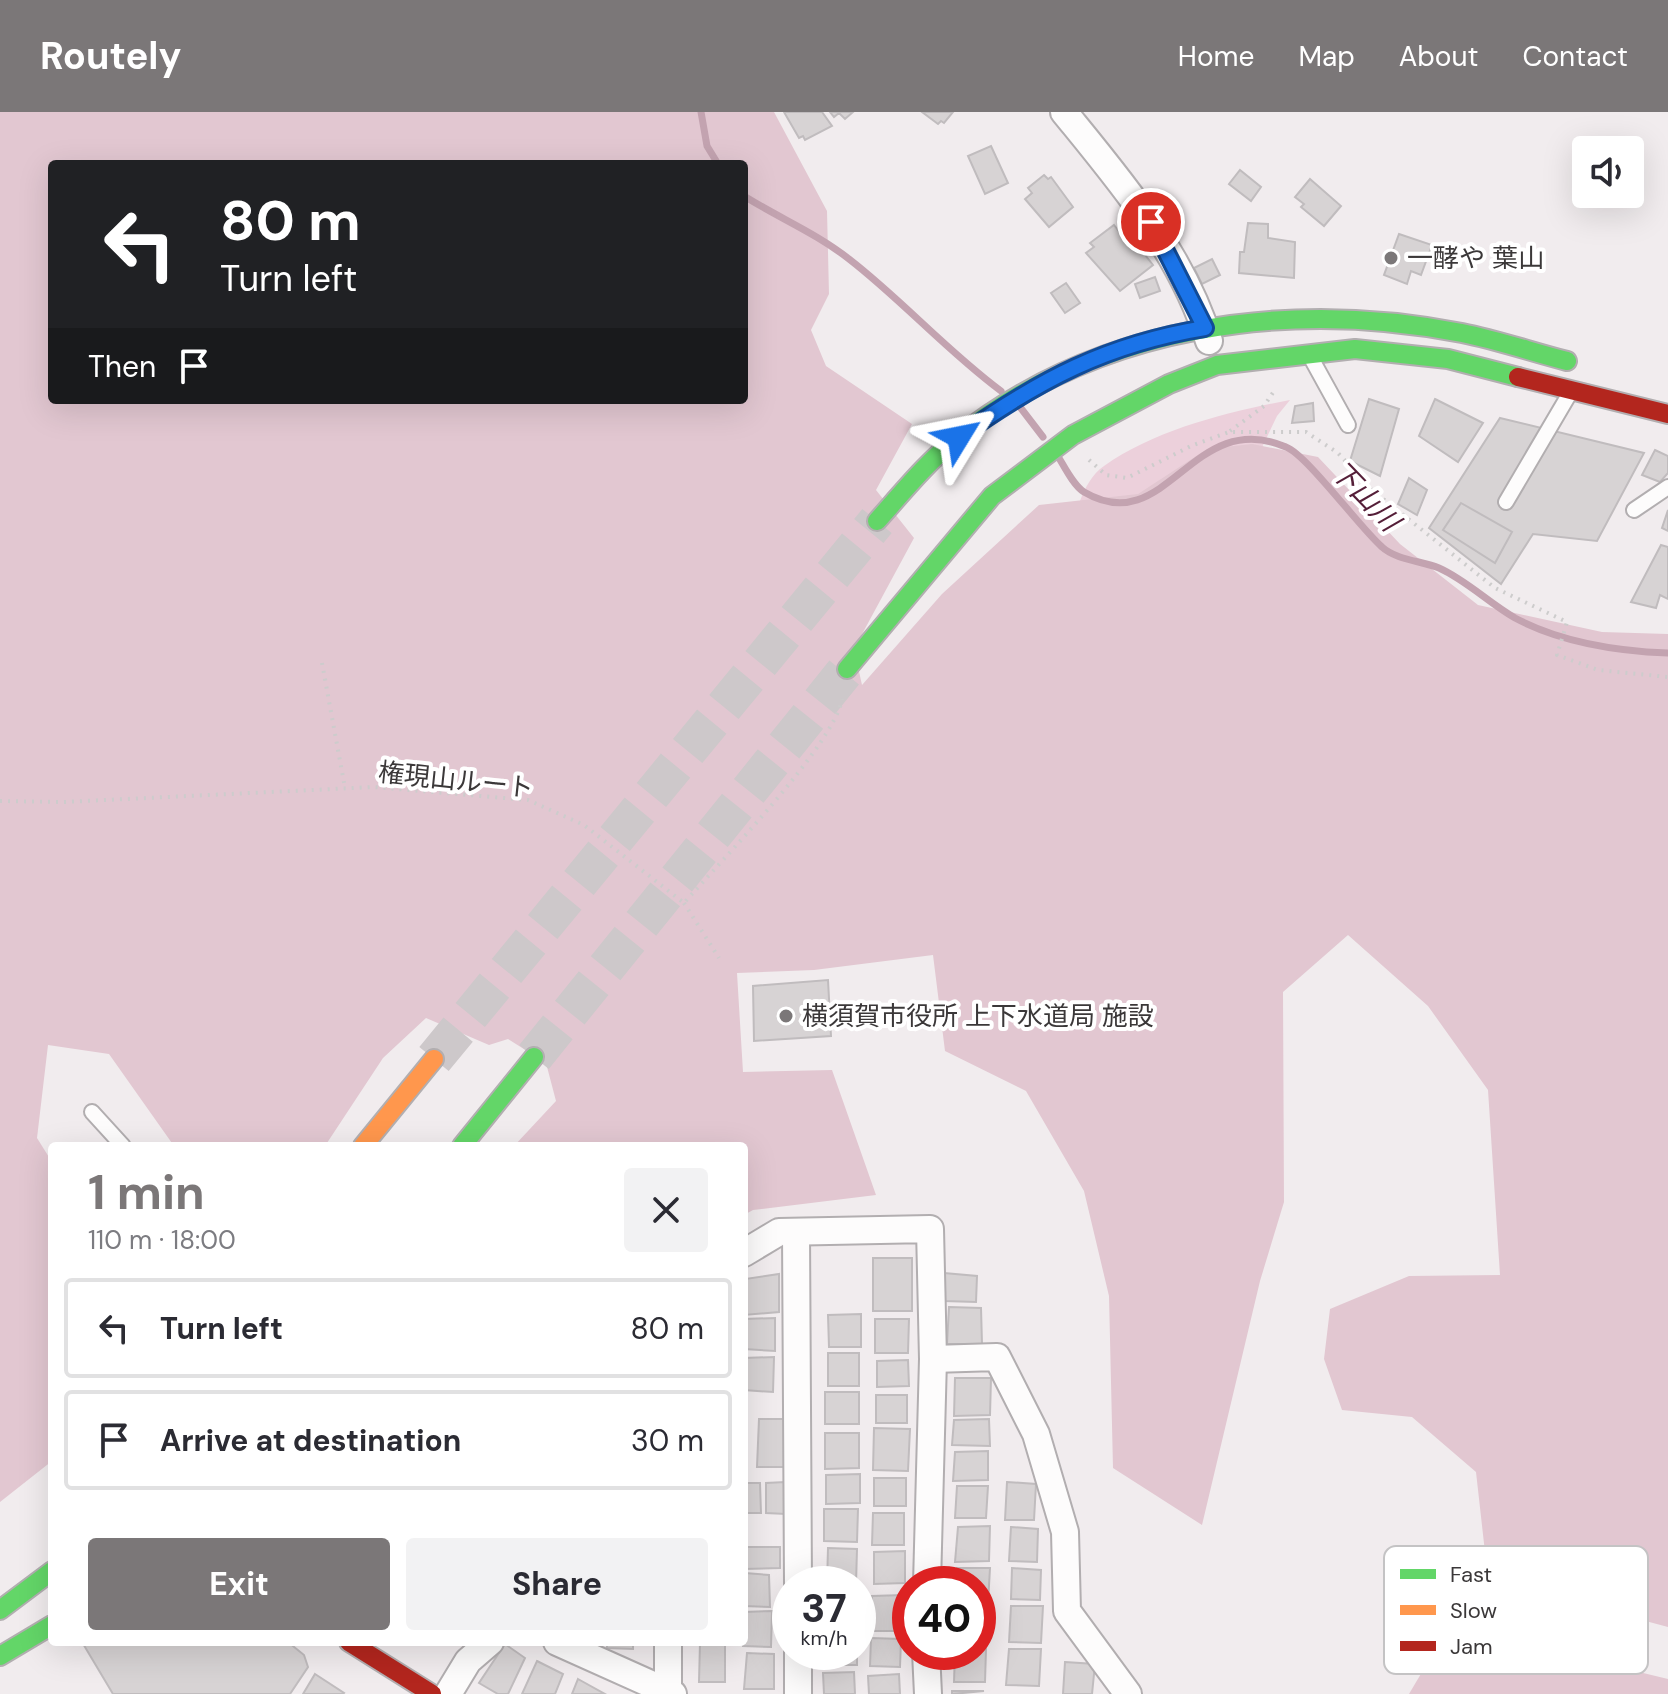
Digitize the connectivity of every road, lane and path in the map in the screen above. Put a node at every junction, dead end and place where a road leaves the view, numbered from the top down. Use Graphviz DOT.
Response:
graph roads {
  1 [pos="1064,112"];
  2 [pos="1205,328"];
  3 [pos="1304,353"];
  4 [pos="1217,365"];
  5 [pos="1584,365"];
  6 [pos="1572,389"];
  7 [pos="1668,414"];
  8 [pos="1348,425"];
  9 [pos="1229,432"];
  10 [pos="1066,440"];
  11 [pos="1668,487"];
  12 [pos="1506,502"];
  13 [pos="1634,510"];
  14 [pos="877,521"];
  15 [pos="322,663"];
  16 [pos="847,669"];
  17 [pos="1668,677"];
  18 [pos="839,716"];
  19 [pos="345,788"];
  20 [pos="0,801"];
  21 [pos="684,903"];
  22 [pos="719,958"];
  23 [pos="534,1057"];
  24 [pos="434,1059"];
  25 [pos="92,1112"];
  26 [pos="119,1142"];
  27 [pos="366,1142"];
  28 [pos="465,1142"];
  29 [pos="796,1232"];
  30 [pos="748,1251"];
  31 [pos="933,1359"];
  32 [pos="798,1566"];
  33 [pos="927,1566"];
  34 [pos="48,1574"];
  35 [pos="0,1610"];
  36 [pos="48,1627"];
  37 [pos="355,1646"];
  38 [pos="485,1646"];
  39 [pos="566,1646"];
  40 [pos="668,1646"];
  41 [pos="0,1656"];
  42 [pos="798,1670"];
  43 [pos="927,1670"];
  44 [pos="670,1693"];
  45 [pos="432,1694"];
  46 [pos="448,1694"];
  47 [pos="798,1694"];
  48 [pos="928,1694"];
  49 [pos="1128,1694"];
  1 -- 2 [label="street"];
  2 -- 4 [label="street"];
  2 -- 5 [label="street"];
  2 -- 14 [label="street"];
  3 -- 4 [label="street"];
  3 -- 6 [label="street"];
  3 -- 8 [label="lane"];
  3 -- 9 [label="path"];
  4 -- 10 [label="street"];
  6 -- 7 [label="street"];
  6 -- 12 [label="lane"];
  9 -- 10 [label="path"];
  9 -- 17 [label="path"];
  10 -- 16 [label="street"];
  11 -- 13 [label="lane"];
  15 -- 19 [label="path"];
  18 -- 21 [label="path"];
  19 -- 20 [label="path, 権現山ルート"];
  19 -- 21 [label="path, 権現山ルート"];
  21 -- 22 [label="path, 権現山ルート"];
  23 -- 28 [label="street"];
  24 -- 27 [label="street"];
  25 -- 26 [label="lane"];
  29 -- 30 [label="street"];
  29 -- 31 [label="street"];
  29 -- 32 [label="street"];
  31 -- 33 [label="street"];
  31 -- 49 [label="street"];
  34 -- 35 [label="street"];
  36 -- 41 [label="street"];
  37 -- 45 [label="street"];
  38 -- 46 [label="street"];
  39 -- 44 [label="street"];
  40 -- 44 [label="street"];
  42 -- 47 [label="street"];
  43 -- 48 [label="street"];
}
